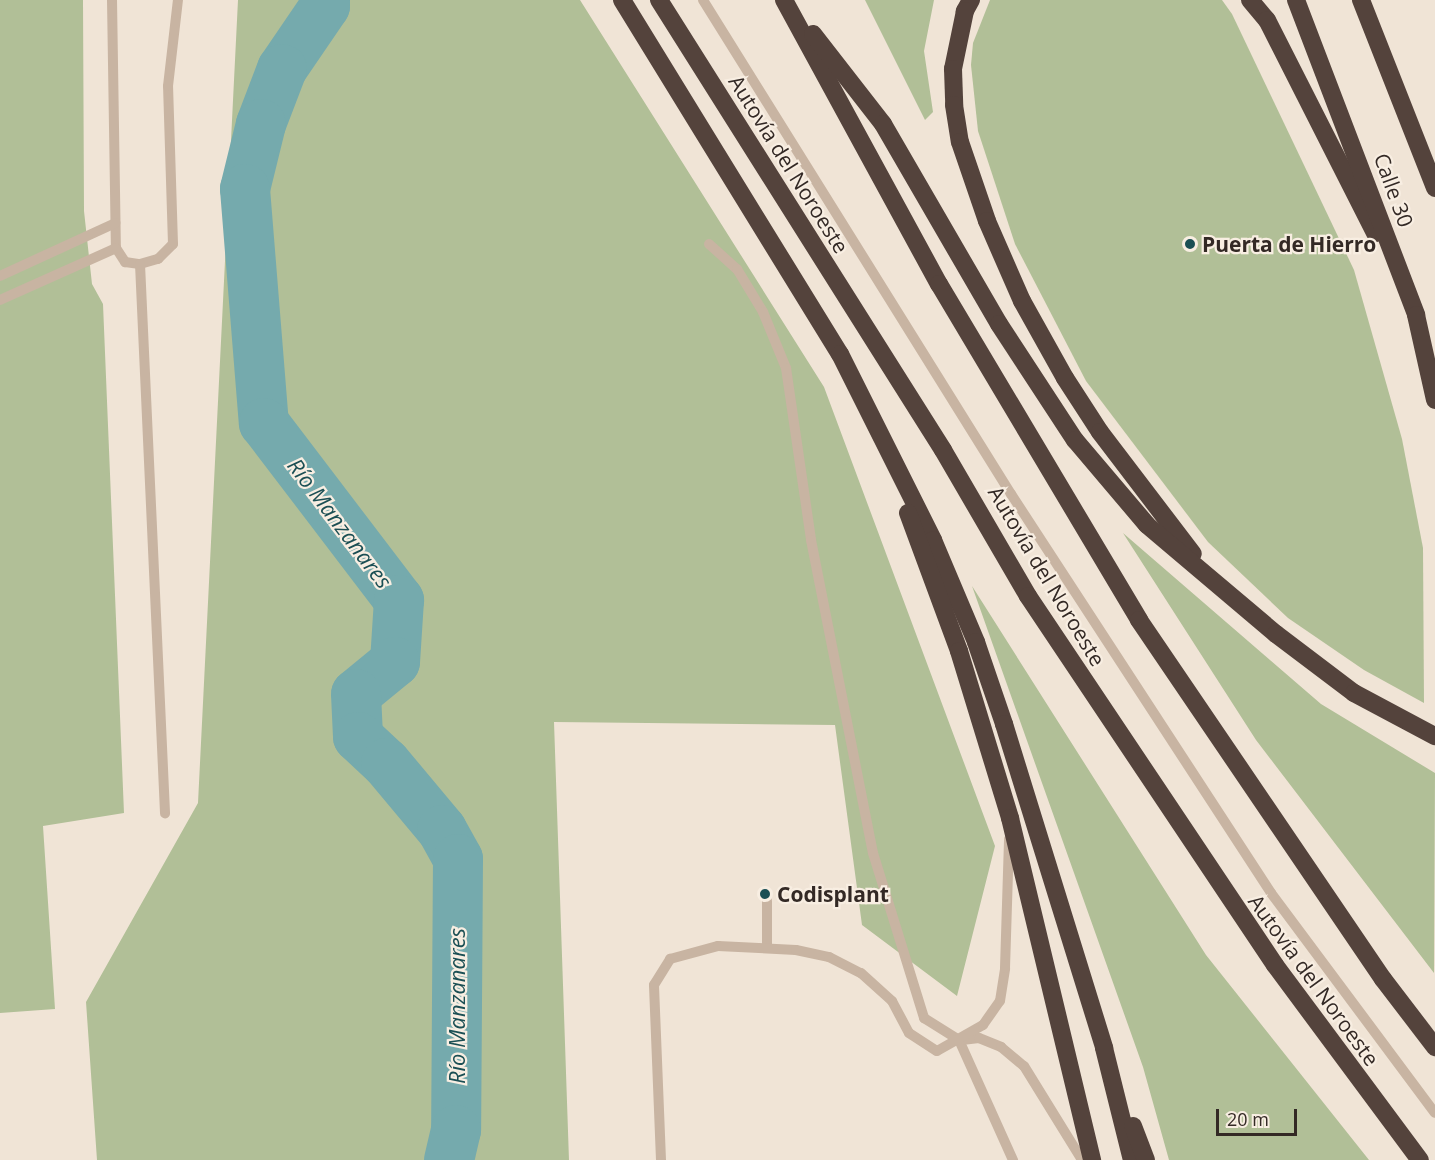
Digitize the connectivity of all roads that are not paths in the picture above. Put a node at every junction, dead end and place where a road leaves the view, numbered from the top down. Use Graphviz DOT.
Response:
graph roads {
  1 [pos="112,0"];
  2 [pos="178,0"];
  3 [pos="622,0"];
  4 [pos="659,0"];
  5 [pos="703,0"];
  6 [pos="785,0"];
  7 [pos="971,0"];
  8 [pos="1250,0"];
  9 [pos="1296,0"];
  10 [pos="1361,0"];
  11 [pos="1435,188"];
  12 [pos="115,223"];
  13 [pos="709,244"];
  14 [pos="116,248"];
  15 [pos="140,264"];
  16 [pos="0,276"];
  17 [pos="0,300"];
  18 [pos="806,304"];
  19 [pos="1416,315"];
  20 [pos="1435,400"];
  21 [pos="1212,580"];
  22 [pos="1435,736"];
  23 [pos="165,813"];
  24 [pos="1010,818"];
  25 [pos="767,901"];
  26 [pos="767,947"];
  27 [pos="959,1040"];
  28 [pos="1435,1047"];
  29 [pos="1104,1048"];
  30 [pos="1435,1113"];
  31 [pos="661,1160"];
  32 [pos="1013,1160"];
  33 [pos="1082,1160"];
  34 [pos="1092,1160"];
  35 [pos="1132,1160"];
  36 [pos="1146,1160"];
  37 [pos="1420,1160"];
  1 -- 12 [label="lane"];
  2 -- 15 [label="lane"];
  3 -- 18 [label="highway"];
  4 -- 37 [label="highway, Autovía del Noroeste"];
  5 -- 30 [label="lane"];
  6 -- 21 [label="highway"];
  6 -- 28 [label="highway"];
  7 -- 21 [label="highway"];
  8 -- 19 [label="highway"];
  9 -- 19 [label="highway, Calle 30"];
  10 -- 11 [label="highway, Calle 30"];
  12 -- 14 [label="lane"];
  12 -- 16 [label="lane"];
  13 -- 27 [label="lane"];
  14 -- 15 [label="lane"];
  14 -- 17 [label="lane"];
  15 -- 23 [label="lane"];
  18 -- 24 [label="highway"];
  18 -- 29 [label="highway"];
  19 -- 20 [label="highway, Calle 30"];
  21 -- 22 [label="highway"];
  24 -- 27 [label="lane"];
  24 -- 34 [label="highway"];
  25 -- 26 [label="lane"];
  26 -- 27 [label="lane"];
  26 -- 31 [label="lane"];
  27 -- 32 [label="lane"];
  27 -- 33 [label="lane"];
  29 -- 35 [label="highway"];
  29 -- 36 [label="highway"];
}
